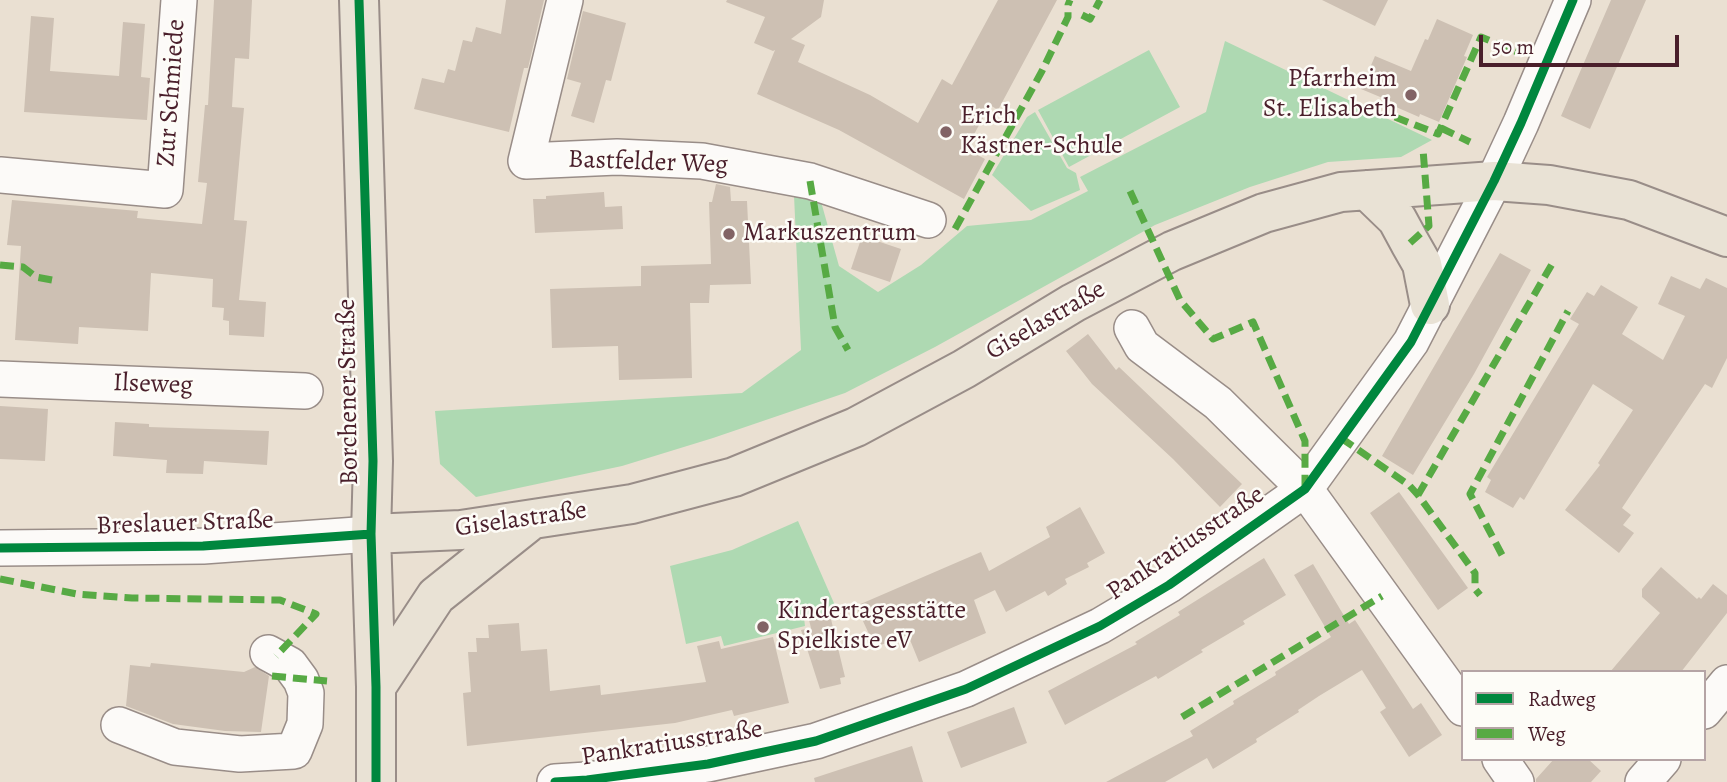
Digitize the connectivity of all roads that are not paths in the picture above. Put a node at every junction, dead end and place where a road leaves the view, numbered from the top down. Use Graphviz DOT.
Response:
graph roads {
  1 [pos="179,0"];
  2 [pos="359,0"];
  3 [pos="565,0"];
  4 [pos="1573,0"];
  5 [pos="0,175"];
  6 [pos="1494,181"];
  7 [pos="1367,190"];
  8 [pos="928,220"];
  9 [pos="1727,237"];
  10 [pos="1430,305"];
  11 [pos="1132,328"];
  12 [pos="0,379"];
  13 [pos="305,391"];
  14 [pos="1305,489"];
  15 [pos="533,519"];
  16 [pos="371,534"];
  17 [pos="0,548"];
  18 [pos="268,653"];
  19 [pos="1727,683"];
  20 [pos="376,687"];
  21 [pos="1461,705"];
  22 [pos="1706,709"];
  23 [pos="119,725"];
  24 [pos="1501,761"];
  25 [pos="1661,761"];
  26 [pos="576,781"];
  27 [pos="376,782"];
  28 [pos="1516,782"];
  29 [pos="1643,782"];
  1 -- 5 [label="street, Zur Schmiede"];
  2 -- 16 [label="main road, Borchener Straße"];
  3 -- 8 [label="street, Bastfelder Weg"];
  4 -- 6 [label="street, Pankratiusstraße"];
  6 -- 7 [label="main road, Giselastraße"];
  6 -- 9 [label="main road, Giselastraße"];
  6 -- 10 [label="street, Pankratiusstraße"];
  7 -- 10 [label="main road"];
  7 -- 15 [label="main road, Giselastraße"];
  10 -- 14 [label="street, Pankratiusstraße"];
  11 -- 14 [label="street"];
  12 -- 13 [label="street, Ilseweg"];
  14 -- 21 [label="street"];
  14 -- 26 [label="street, Pankratiusstraße"];
  15 -- 16 [label="main road, Giselastraße"];
  15 -- 20 [label="main road"];
  16 -- 17 [label="street, Breslauer Straße"];
  16 -- 20 [label="main road, Borchener Straße"];
  18 -- 23 [label="street"];
  19 -- 22 [label="street"];
  20 -- 27 [label="main road, Borchener Straße"];
  24 -- 28 [label="street"];
  25 -- 29 [label="street"];
}
